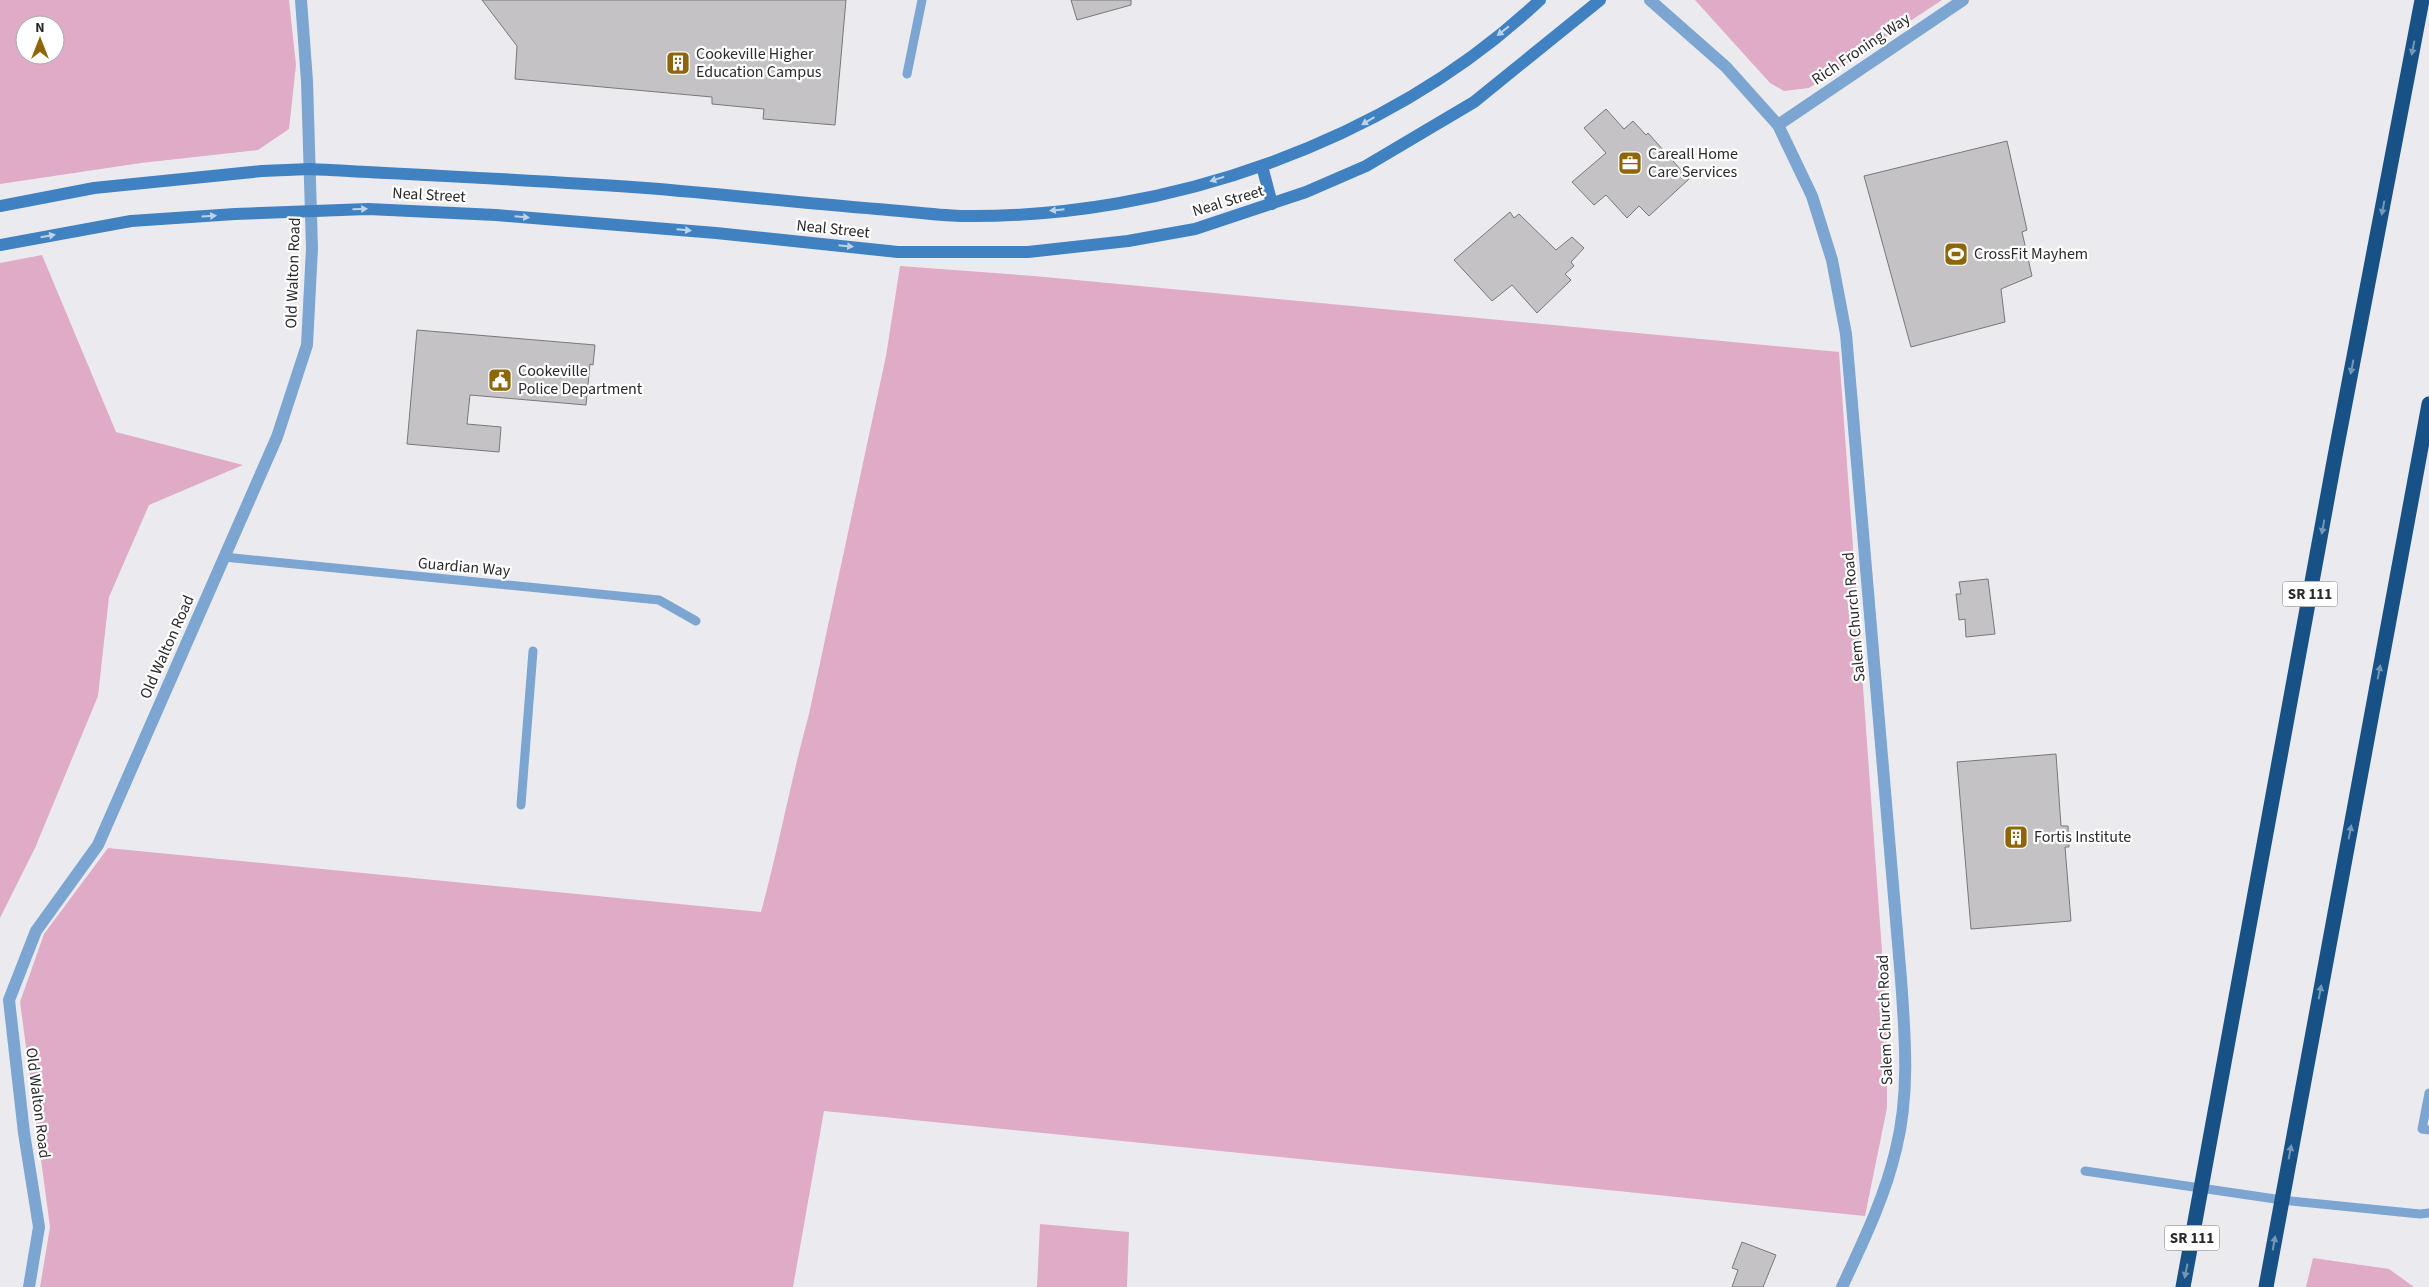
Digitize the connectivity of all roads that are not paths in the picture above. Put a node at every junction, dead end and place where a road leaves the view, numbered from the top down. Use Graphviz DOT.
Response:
graph roads {
  1 [pos="300,0"];
  2 [pos="922,0"];
  3 [pos="1540,0"];
  4 [pos="1600,0"];
  5 [pos="1650,0"];
  6 [pos="1963,0"];
  7 [pos="2422,0"];
  8 [pos="907,74"];
  9 [pos="1778,125"];
  10 [pos="1262,166"];
  11 [pos="310,169"];
  12 [pos="1272,204"];
  13 [pos="0,206"];
  14 [pos="311,211"];
  15 [pos="0,245"];
  16 [pos="2429,404"];
  17 [pos="224,557"];
  18 [pos="696,621"];
  19 [pos="534,651"];
  20 [pos="521,805"];
  21 [pos="2429,1093"];
  22 [pos="2429,1130"];
  23 [pos="2085,1171"];
  24 [pos="2201,1188"];
  25 [pos="2282,1200"];
  26 [pos="2429,1212"];
  27 [pos="29,1287"];
  28 [pos="1842,1287"];
  29 [pos="2183,1287"];
  30 [pos="2266,1287"];
  1 -- 11 [label="street, Old Walton Road"];
  2 -- 8 [label="lane"];
  3 -- 10 [label="main road, Neal Street, one-way"];
  4 -- 12 [label="main road, Neal Street"];
  5 -- 9 [label="street, Salem Church Road"];
  6 -- 9 [label="street, Rich Froning Way"];
  7 -- 24 [label="highway, SR 111, one-way"];
  9 -- 28 [label="street, Salem Church Road"];
  10 -- 11 [label="main road, Neal Street, one-way"];
  10 -- 12 [label="main road"];
  11 -- 13 [label="main road, Neal Street"];
  11 -- 14 [label="street, Old Walton Road"];
  14 -- 12 [label="main road, Neal Street, one-way"];
  15 -- 14 [label="main road, Neal Street, one-way"];
  14 -- 17 [label="street, Old Walton Road"];
  25 -- 16 [label="highway, one-way"];
  17 -- 18 [label="lane, Guardian Way"];
  17 -- 27 [label="street, Old Walton Road"];
  19 -- 20 [label="lane"];
  21 -- 22 [label="lane"];
  23 -- 24 [label="lane"];
  24 -- 25 [label="lane"];
  24 -- 29 [label="highway, SR 111, one-way"];
  25 -- 26 [label="lane"];
  30 -- 25 [label="highway, one-way"];
}
